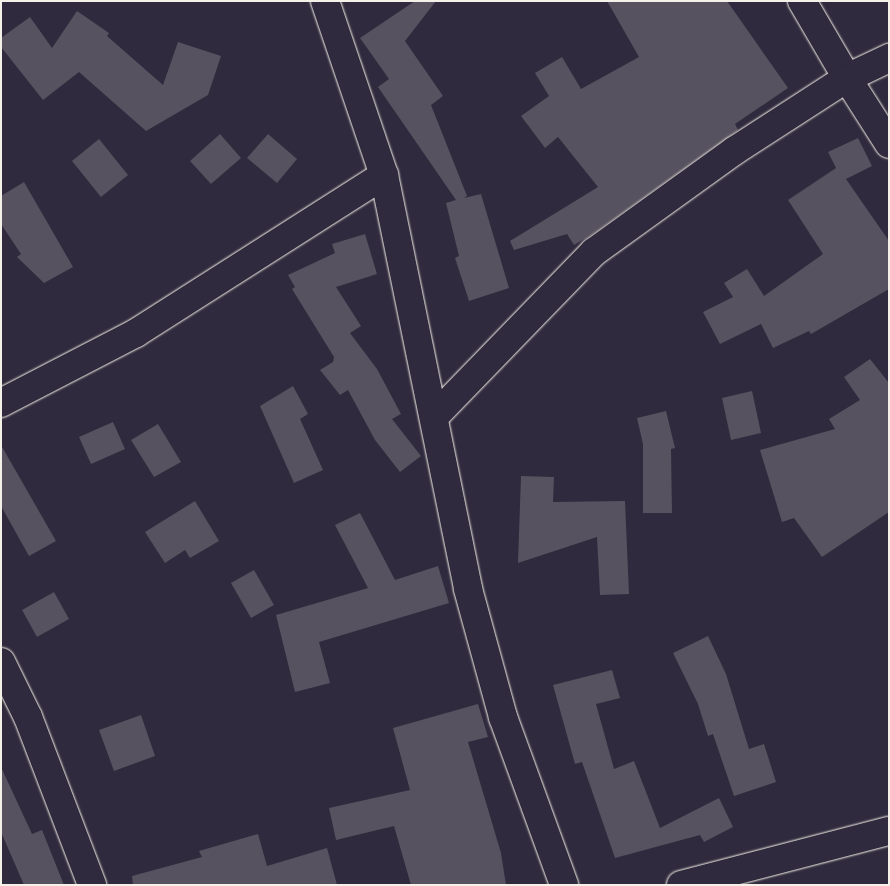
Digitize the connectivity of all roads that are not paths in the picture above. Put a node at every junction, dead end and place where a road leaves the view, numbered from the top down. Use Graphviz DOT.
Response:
graph roads {
  1 [pos="325,1"];
  2 [pos="802,1"];
  3 [pos="889,58"];
  4 [pos="847,78"];
  5 [pos="889,144"];
  6 [pos="384,175"];
  7 [pos="1,403"];
  8 [pos="434,417"];
  9 [pos="1,662"];
  10 [pos="889,831"];
  11 [pos="92,885"];
  12 [pos="564,885"];
  13 [pos="681,885"];
  1 -- 6 [label="street"];
  2 -- 4 [label="street"];
  3 -- 4 [label="street"];
  4 -- 5 [label="street"];
  4 -- 8 [label="street"];
  6 -- 7 [label="street"];
  6 -- 8 [label="street"];
  8 -- 12 [label="street"];
  9 -- 11 [label="street"];
  10 -- 13 [label="street"];
}
